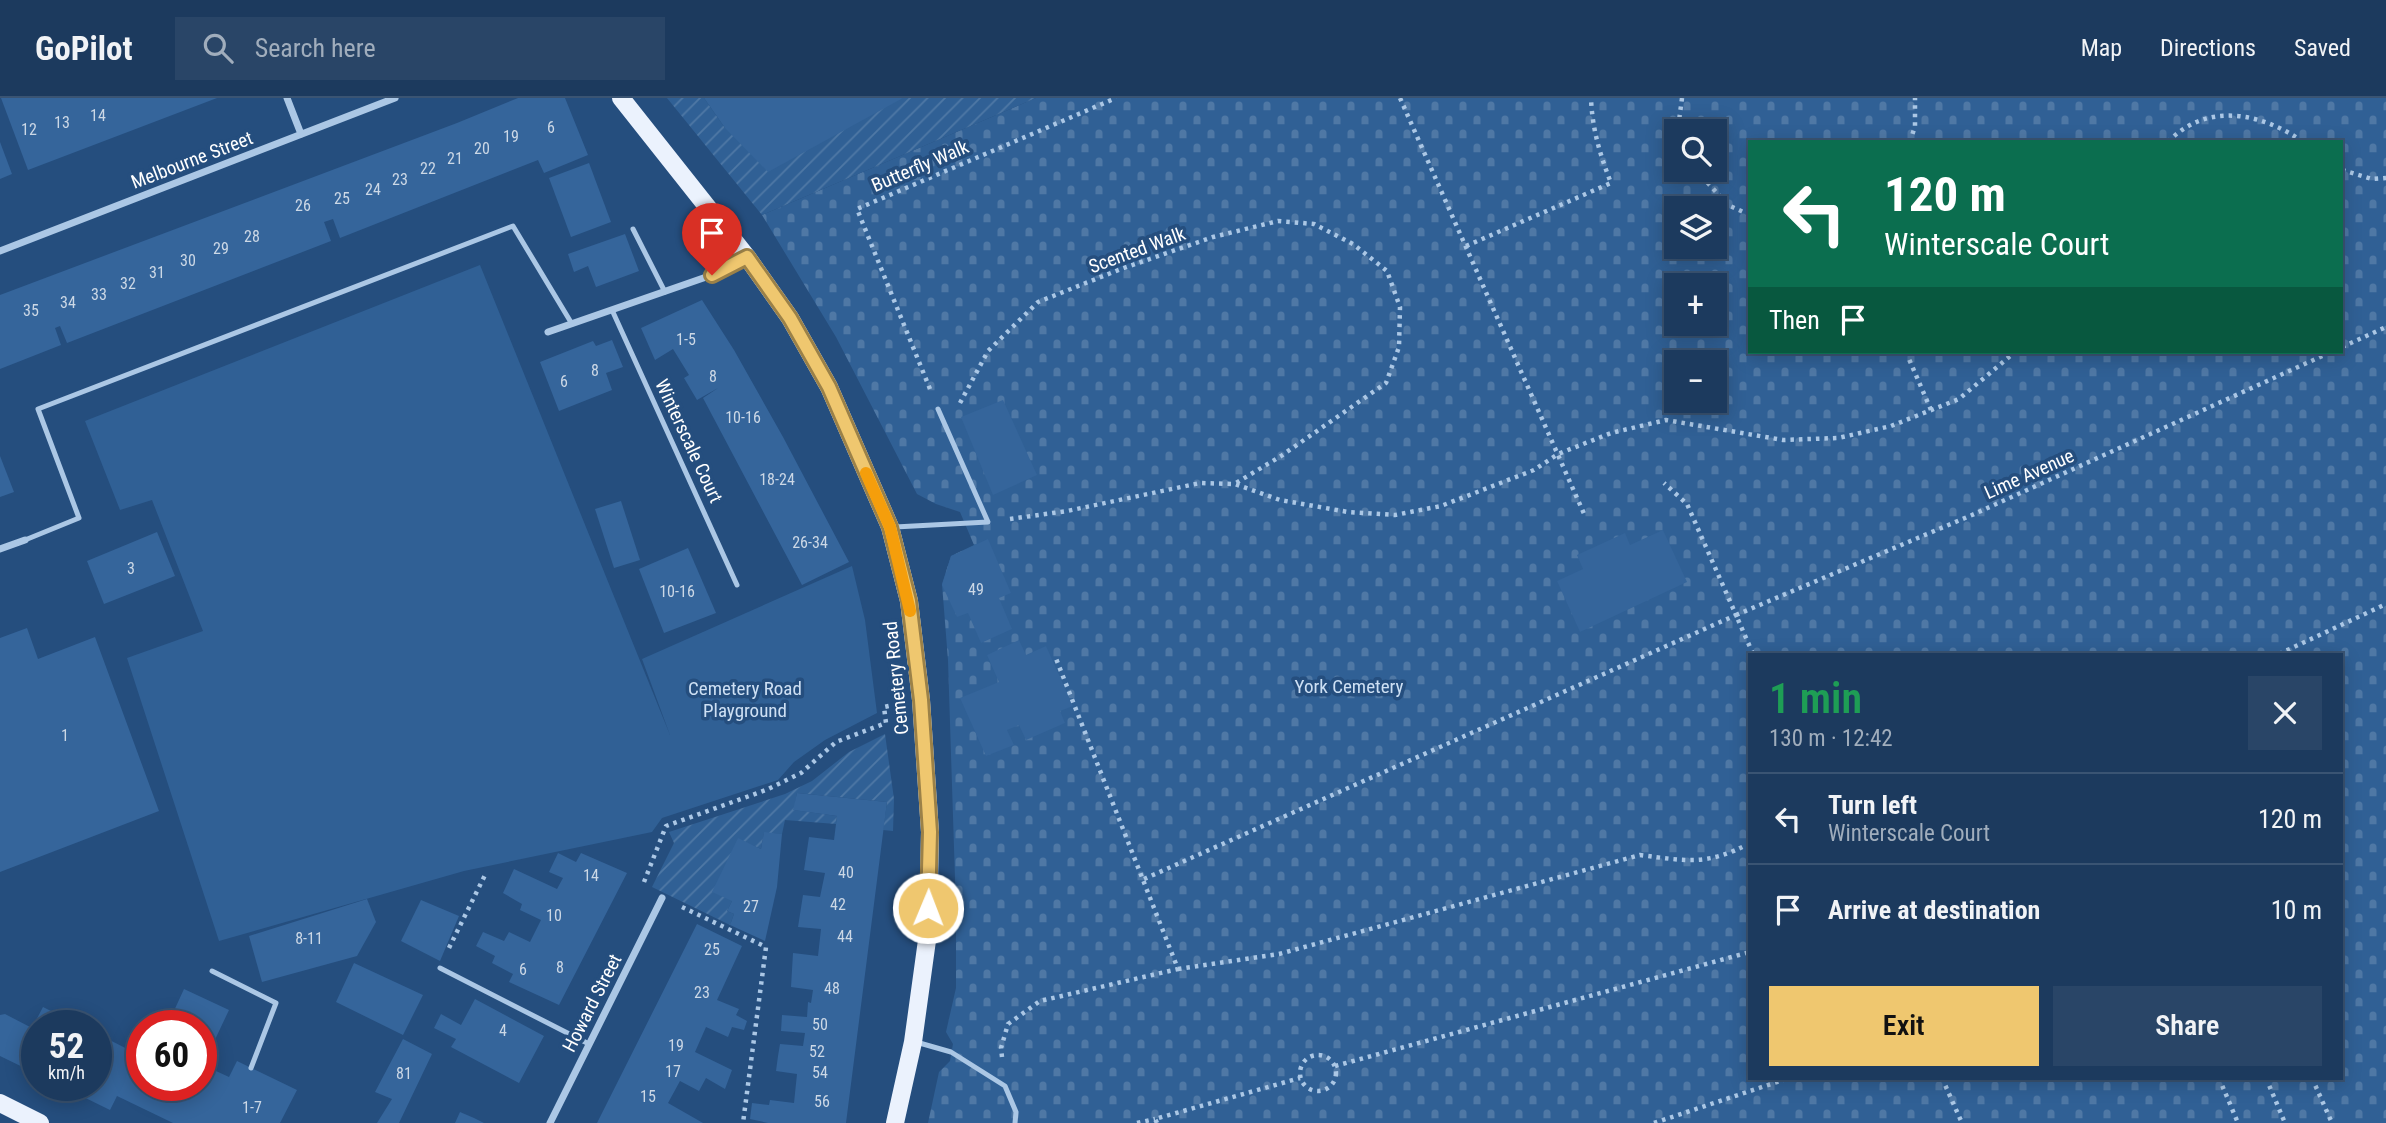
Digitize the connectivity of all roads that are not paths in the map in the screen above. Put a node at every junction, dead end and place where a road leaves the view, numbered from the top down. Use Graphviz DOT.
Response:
graph roads {
  1 [pos="287,98"];
  2 [pos="395,98"];
  3 [pos="621,98"];
  4 [pos="301,134"];
  5 [pos="634,229"];
  6 [pos="0,251"];
  7 [pos="747,257"];
  8 [pos="666,292"];
  9 [pos="612,310"];
  10 [pos="572,324"];
  11 [pos="548,332"];
  12 [pos="938,409"];
  13 [pos="890,527"];
  14 [pos="25,540"];
  15 [pos="0,549"];
  16 [pos="737,585"];
  17 [pos="662,898"];
  18 [pos="439,968"];
  19 [pos="212,971"];
  20 [pos="913,1042"];
  21 [pos="589,1044"];
  22 [pos="251,1068"];
  23 [pos="0,1103"];
  24 [pos="40,1123"];
  25 [pos="550,1123"];
  26 [pos="895,1123"];
  27 [pos="1015,1123"];
  1 -- 4 [label="street"];
  2 -- 4 [label="street, Melbourne Street"];
  3 -- 7 [label="main road, Cemetery Road"];
  4 -- 6 [label="street, Melbourne Street"];
  5 -- 8 [label="lane"];
  7 -- 8 [label="street"];
  7 -- 13 [label="main road, Cemetery Road"];
  8 -- 9 [label="street"];
  9 -- 10 [label="street"];
  9 -- 16 [label="lane, Winterscale Court"];
  10 -- 11 [label="street"];
  10 -- 14 [label="lane"];
  12 -- 13 [label="lane"];
  13 -- 20 [label="main road, Cemetery Road"];
  14 -- 15 [label="street"];
  17 -- 21 [label="street, Howard Street"];
  18 -- 21 [label="lane"];
  19 -- 22 [label="lane"];
  20 -- 26 [label="main road, Cemetery Road"];
  20 -- 27 [label="lane"];
  21 -- 25 [label="street, Howard Street"];
  23 -- 24 [label="main road"];
}
